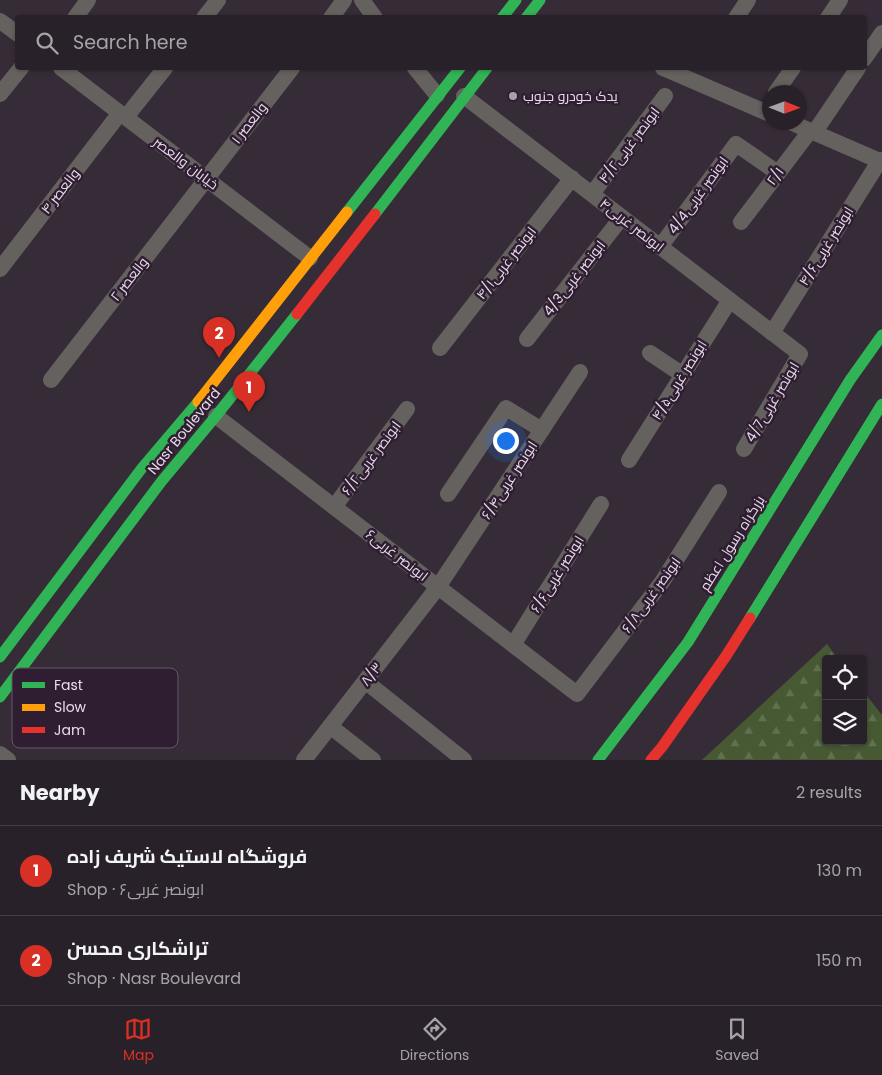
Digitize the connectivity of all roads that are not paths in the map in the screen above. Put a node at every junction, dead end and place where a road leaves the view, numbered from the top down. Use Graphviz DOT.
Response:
graph roads {
  1 [pos="88,0"];
  2 [pos="218,0"];
  3 [pos="344,0"];
  4 [pos="362,0"];
  5 [pos="516,0"];
  6 [pos="748,0"];
  7 [pos="840,0"];
  8 [pos="77,15"];
  9 [pos="206,15"];
  10 [pos="333,15"];
  11 [pos="373,15"];
  12 [pos="504,15"];
  13 [pos="738,15"];
  14 [pos="830,15"];
  15 [pos="0,21"];
  16 [pos="15,32"];
  17 [pos="882,33"];
  18 [pos="867,55"];
  19 [pos="19,70"];
  20 [pos="64,70"];
  21 [pos="163,70"];
  22 [pos="290,70"];
  23 [pos="417,70"];
  24 [pos="458,70"];
  25 [pos="485,70"];
  26 [pos="674,70"];
  27 [pos="792,70"];
  28 [pos="857,70"];
  29 [pos="696,74"];
  30 [pos="781,85"];
  31 [pos="0,94"];
  32 [pos="437,96"];
  33 [pos="464,96"];
  34 [pos="665,96"];
  35 [pos="762,107"];
  36 [pos="123,115"];
  37 [pos="807,130"];
  38 [pos="812,132"];
  39 [pos="881,161"];
  40 [pos="778,173"];
  41 [pos="572,178"];
  42 [pos="206,179"];
  43 [pos="592,194"];
  44 [pos="622,217"];
  45 [pos="741,222"];
  46 [pos="660,247"];
  47 [pos="310,258"];
  48 [pos="0,269"];
  49 [pos="730,300"];
  50 [pos="772,332"];
  51 [pos="882,335"];
  52 [pos="527,339"];
  53 [pos="440,348"];
  54 [pos="650,353"];
  55 [pos="800,354"];
  56 [pos="580,372"];
  57 [pos="682,375"];
  58 [pos="51,380"];
  59 [pos="882,404"];
  60 [pos="408,409"];
  61 [pos="216,416"];
  62 [pos="542,430"];
  63 [pos="744,449"];
  64 [pos="629,460"];
  65 [pos="719,492"];
  66 [pos="448,494"];
  67 [pos="601,504"];
  68 [pos="334,507"];
  69 [pos="438,587"];
  70 [pos="33,633"];
  71 [pos="513,645"];
  72 [pos="0,657"];
  73 [pos="15,668"];
  74 [pos="12,674"];
  75 [pos="365,681"];
  76 [pos="577,694"];
  77 [pos="0,697"];
  78 [pos="330,726"];
  79 [pos="0,754"];
  80 [pos="657,757"];
  81 [pos="8,760"];
  82 [pos="304,760"];
  83 [pos="373,760"];
  84 [pos="464,760"];
  85 [pos="598,760"];
  1 -- 8 [label="street"];
  2 -- 9 [label="street"];
  3 -- 10 [label="street"];
  4 -- 11 [label="street"];
  5 -- 12 [label="main road"];
  6 -- 13 [label="street"];
  7 -- 14 [label="street"];
  15 -- 16 [label="street"];
  17 -- 18 [label="street"];
  19 -- 31 [label="street"];
  20 -- 36 [label="street, خیابان والعصر"];
  21 -- 36 [label="street, والعصر ۴"];
  22 -- 42 [label="street, والعصر ۱"];
  23 -- 32 [label="street"];
  24 -- 32 [label="main road, Nasr Boulevard"];
  25 -- 33 [label="main road, Nasr Boulevard"];
  26 -- 29 [label="street"];
  27 -- 30 [label="street"];
  28 -- 38 [label="street, ۲/۱"];
  29 -- 35 [label="street"];
  32 -- 47 [label="main road, Nasr Boulevard"];
  33 -- 41 [label="street, ۴ابونصر غربی"];
  33 -- 61 [label="main road, Nasr Boulevard"];
  34 -- 43 [label="street, ۴/۲ابونصر غربی"];
  36 -- 42 [label="street, خیابان والعصر"];
  36 -- 48 [label="street, والعصر ۴"];
  37 -- 38 [label="street"];
  38 -- 39 [label="street"];
  38 -- 40 [label="street, ۲/۱"];
  39 -- 50 [label="street, ۴/۶ابونصر غربی"];
  40 -- 45 [label="street, ۲/۱"];
  40 -- 46 [label="street, 4/4ابونصر غربی"];
  41 -- 43 [label="street, ۴ابونصر غربی"];
  41 -- 53 [label="street, ۴/۱ابونصر غربی"];
  42 -- 47 [label="street, خیابان والعصر"];
  42 -- 58 [label="street, والعصر ۲"];
  43 -- 44 [label="street, ۴ابونصر غربی"];
  44 -- 46 [label="street, ۴ابونصر غربی"];
  44 -- 52 [label="street, 4/3ابونصر غربی"];
  46 -- 49 [label="street, ۴ابونصر غربی"];
  47 -- 70 [label="main road, Nasr Boulevard"];
  49 -- 50 [label="street, ۴ابونصر غربی"];
  49 -- 57 [label="street, ۴/۵ابونصر غربی"];
  50 -- 55 [label="street, ۴ابونصر غربی"];
  51 -- 85 [label="main road, بزرگراه رسول اعظم"];
  54 -- 57 [label="street"];
  55 -- 63 [label="street, 4/7ابونصر غربی"];
  56 -- 62 [label="street, ۶/۴ابونصر غربی"];
  57 -- 64 [label="street, ۴/۵ابونصر غربی"];
  59 -- 80 [label="main road"];
  60 -- 68 [label="street, ۶/۲ابونصر غربی"];
  61 -- 68 [label="street, ۶ابونصر غربی"];
  61 -- 70 [label="main road, Nasr Boulevard"];
  62 -- 66 [label="street"];
  62 -- 69 [label="street, ۶/۴ابونصر غربی"];
  65 -- 76 [label="street, ۶/۸ابونصر غربی"];
  67 -- 71 [label="street, ۶/۶ابونصر غربی"];
  68 -- 69 [label="street, ۶ابونصر غربی"];
  69 -- 71 [label="street, ۶ابونصر غربی"];
  69 -- 75 [label="street, ۸/۳"];
  70 -- 72 [label="main road, Nasr Boulevard"];
  70 -- 73 [label="main road, Nasr Boulevard"];
  71 -- 76 [label="street, ۶ابونصر غربی"];
  74 -- 77 [label="main road, Nasr Boulevard"];
  75 -- 78 [label="street, ۸/۳"];
  75 -- 84 [label="street"];
  78 -- 82 [label="street, ۸/۳"];
  78 -- 83 [label="street"];
  79 -- 81 [label="street"];
}
